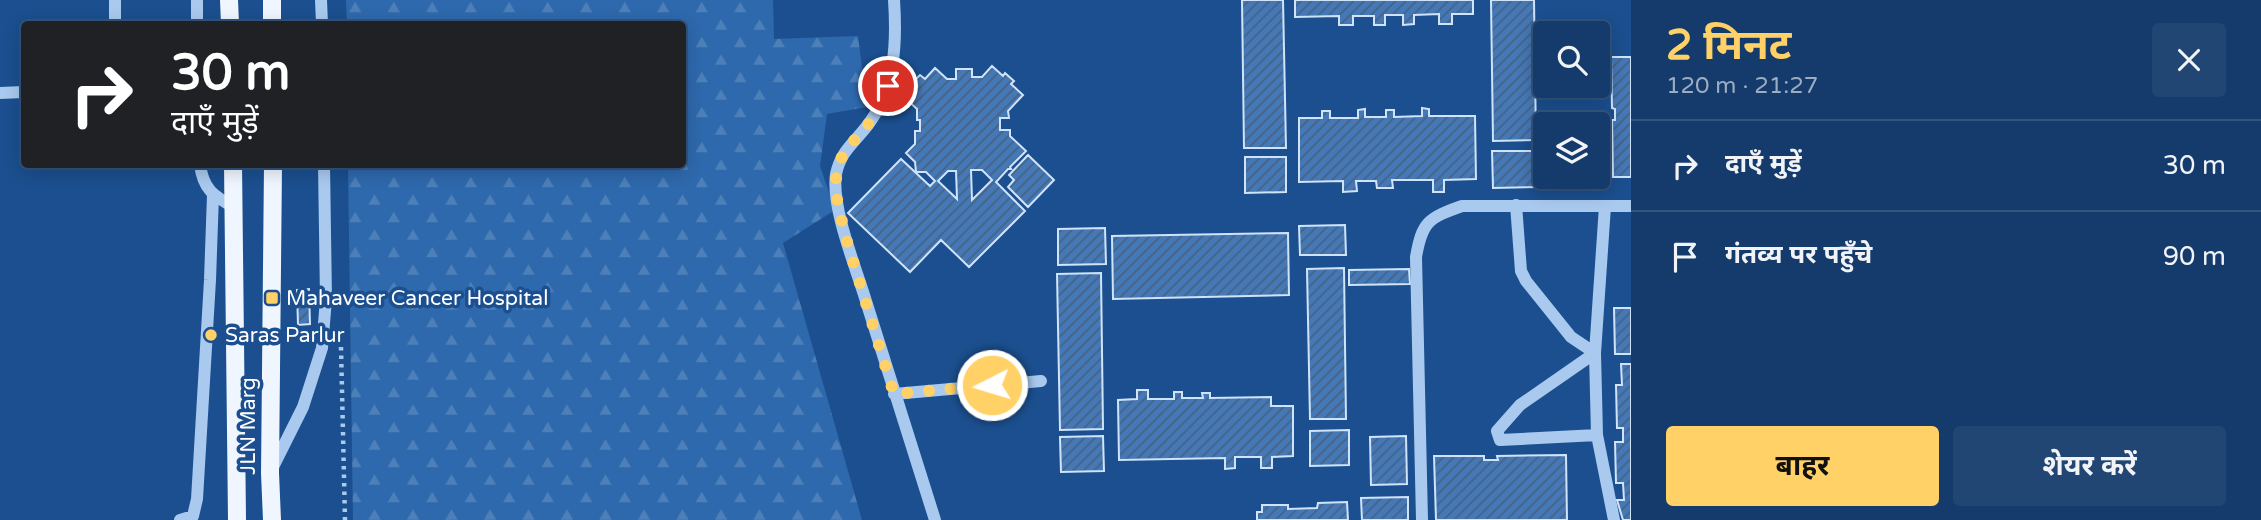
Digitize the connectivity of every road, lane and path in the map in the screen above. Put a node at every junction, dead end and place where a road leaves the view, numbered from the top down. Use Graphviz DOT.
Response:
graph roads {
  1 [pos="115,0"];
  2 [pos="197,0"];
  3 [pos="229,0"];
  4 [pos="272,0"];
  5 [pos="321,0"];
  6 [pos="894,0"];
  7 [pos="115,21"];
  8 [pos="198,21"];
  9 [pos="230,21"];
  10 [pos="272,21"];
  11 [pos="322,21"];
  12 [pos="21,92"];
  13 [pos="0,93"];
  14 [pos="201,168"];
  15 [pos="233,168"];
  16 [pos="274,168"];
  17 [pos="324,168"];
  18 [pos="212,195"];
  19 [pos="1516,205"];
  20 [pos="1605,205"];
  21 [pos="1631,206"];
  22 [pos="234,208"];
  23 [pos="1595,353"];
  24 [pos="1041,381"];
  25 [pos="894,394"];
  26 [pos="1597,435"];
  27 [pos="270,473"];
  28 [pos="180,520"];
  29 [pos="237,520"];
  30 [pos="272,520"];
  31 [pos="935,520"];
  32 [pos="1422,520"];
  33 [pos="1614,520"];
  1 -- 7 [label="street"];
  2 -- 8 [label="street"];
  3 -- 9 [label="main road"];
  4 -- 10 [label="main road"];
  5 -- 11 [label="street"];
  6 -- 25 [label="street"];
  12 -- 13 [label="street"];
  14 -- 18 [label="street"];
  15 -- 22 [label="main road, JLN Marg"];
  16 -- 27 [label="main road, JLN Marg"];
  17 -- 27 [label="street"];
  18 -- 22 [label="street"];
  18 -- 28 [label="street"];
  19 -- 20 [label="street"];
  19 -- 23 [label="street"];
  19 -- 32 [label="street"];
  20 -- 21 [label="street"];
  20 -- 23 [label="street"];
  22 -- 29 [label="main road, JLN Marg"];
  23 -- 26 [label="street"];
  23 -- 26 [label="street"];
  24 -- 25 [label="street"];
  25 -- 31 [label="street"];
  26 -- 33 [label="street"];
  27 -- 30 [label="main road, JLN Marg"];
}
